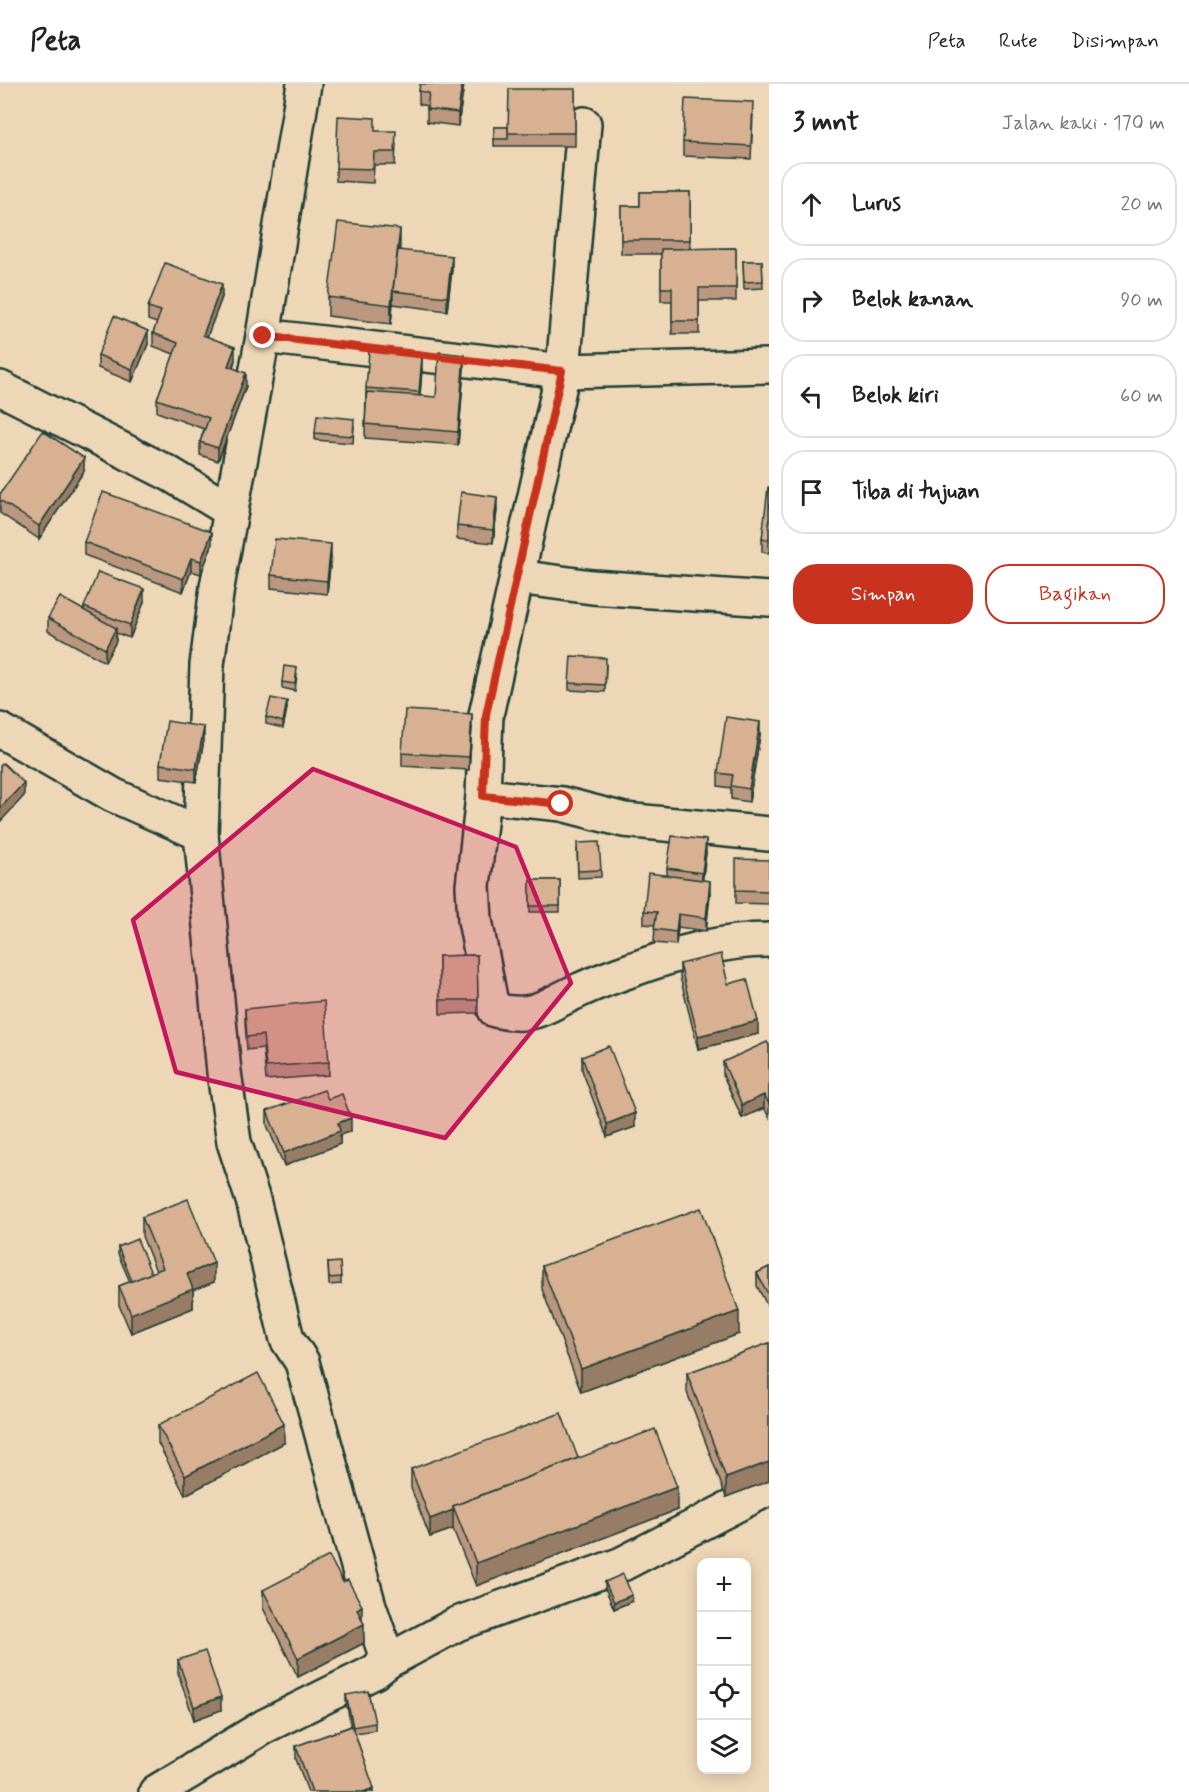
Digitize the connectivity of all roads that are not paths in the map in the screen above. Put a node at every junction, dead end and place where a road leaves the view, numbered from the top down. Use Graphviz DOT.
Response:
graph roads {
  1 [pos="304,84"];
  2 [pos="584,124"];
  3 [pos="263,336"];
  4 [pos="769,366"];
  5 [pos="562,371"];
  6 [pos="0,388"];
  7 [pos="231,511"];
  8 [pos="517,576"];
  9 [pos="769,599"];
  10 [pos="0,730"];
  11 [pos="483,796"];
  12 [pos="201,834"];
  13 [pos="769,834"];
  14 [pos="769,940"];
  15 [pos="769,1488"];
  16 [pos="388,1660"];
  17 [pos="156,1792"];
  1 -- 3 [label="street"];
  2 -- 5 [label="street"];
  3 -- 5 [label="street"];
  3 -- 7 [label="street"];
  4 -- 5 [label="street"];
  5 -- 8 [label="street"];
  6 -- 7 [label="street"];
  7 -- 12 [label="street"];
  8 -- 9 [label="street"];
  8 -- 11 [label="street"];
  10 -- 12 [label="street"];
  11 -- 13 [label="street"];
  11 -- 14 [label="street"];
  12 -- 16 [label="street"];
  15 -- 16 [label="street"];
  16 -- 17 [label="street"];
}
